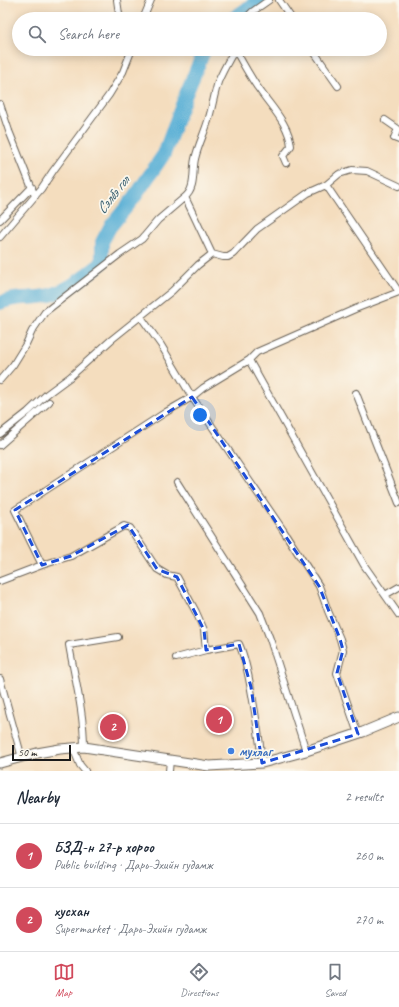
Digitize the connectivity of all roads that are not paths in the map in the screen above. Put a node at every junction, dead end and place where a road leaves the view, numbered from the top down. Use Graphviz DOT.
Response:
graph roads {
  1 [pos="117,0"];
  2 [pos="151,0"];
  3 [pos="269,0"];
  4 [pos="279,0"];
  5 [pos="119,12"];
  6 [pos="147,12"];
  7 [pos="252,12"];
  8 [pos="287,12"];
  9 [pos="129,56"];
  10 [pos="231,56"];
  11 [pos="239,56"];
  12 [pos="317,56"];
  13 [pos="338,86"];
  14 [pos="0,104"];
  15 [pos="385,120"];
  16 [pos="399,140"];
  17 [pos="286,163"];
  18 [pos="326,186"];
  19 [pos="399,186"];
  20 [pos="32,187"];
  21 [pos="36,196"];
  22 [pos="185,197"];
  23 [pos="0,220"];
  24 [pos="8,228"];
  25 [pos="0,237"];
  26 [pos="212,254"];
  27 [pos="399,292"];
  28 [pos="141,317"];
  29 [pos="249,360"];
  30 [pos="0,380"];
  31 [pos="356,393"];
  32 [pos="192,397"];
  33 [pos="49,402"];
  34 [pos="0,434"];
  35 [pos="0,445"];
  36 [pos="177,482"];
  37 [pos="399,503"];
  38 [pos="42,565"];
  39 [pos="0,581"];
  40 [pos="399,588"];
  41 [pos="385,595"];
  42 [pos="399,615"];
  43 [pos="118,637"];
  44 [pos="206,650"];
  45 [pos="176,658"];
  46 [pos="0,679"];
  47 [pos="399,717"];
  48 [pos="358,734"];
  49 [pos="84,747"];
  50 [pos="73,748"];
  51 [pos="306,751"];
  52 [pos="22,758"];
  53 [pos="170,760"];
  54 [pos="262,763"];
  55 [pos="0,764"];
  56 [pos="86,771"];
  57 [pos="169,771"];
  1 -- 5 [label="street"];
  2 -- 6 [label="street"];
  3 -- 7 [label="street"];
  4 -- 8 [label="street"];
  9 -- 21 [label="street"];
  10 -- 22 [label="street"];
  11 -- 17 [label="street"];
  12 -- 13 [label="street"];
  14 -- 20 [label="street"];
  15 -- 16 [label="street"];
  18 -- 19 [label="street"];
  18 -- 26 [label="street"];
  18 -- 27 [label="street"];
  20 -- 21 [label="street"];
  20 -- 23 [label="street"];
  21 -- 24 [label="street"];
  22 -- 26 [label="street"];
  22 -- 30 [label="street"];
  23 -- 24 [label="street"];
  24 -- 25 [label="street"];
  26 -- 28 [label="street"];
  27 -- 29 [label="street"];
  28 -- 32 [label="street"];
  28 -- 34 [label="street"];
  29 -- 32 [label="street"];
  29 -- 41 [label="street"];
  31 -- 37 [label="street"];
  32 -- 38 [label="street"];
  32 -- 48 [label="street"];
  33 -- 35 [label="street"];
  36 -- 51 [label="street"];
  38 -- 39 [label="street"];
  38 -- 44 [label="street"];
  40 -- 41 [label="street"];
  41 -- 42 [label="street"];
  43 -- 49 [label="street"];
  44 -- 45 [label="street"];
  44 -- 54 [label="street"];
  46 -- 52 [label="street"];
  47 -- 48 [label="main road"];
  48 -- 51 [label="main road"];
  49 -- 50 [label="main road"];
  49 -- 53 [label="main road"];
  50 -- 52 [label="main road"];
  50 -- 56 [label="street"];
  51 -- 54 [label="main road"];
  52 -- 55 [label="main road"];
  53 -- 54 [label="main road"];
  53 -- 57 [label="street"];
}
